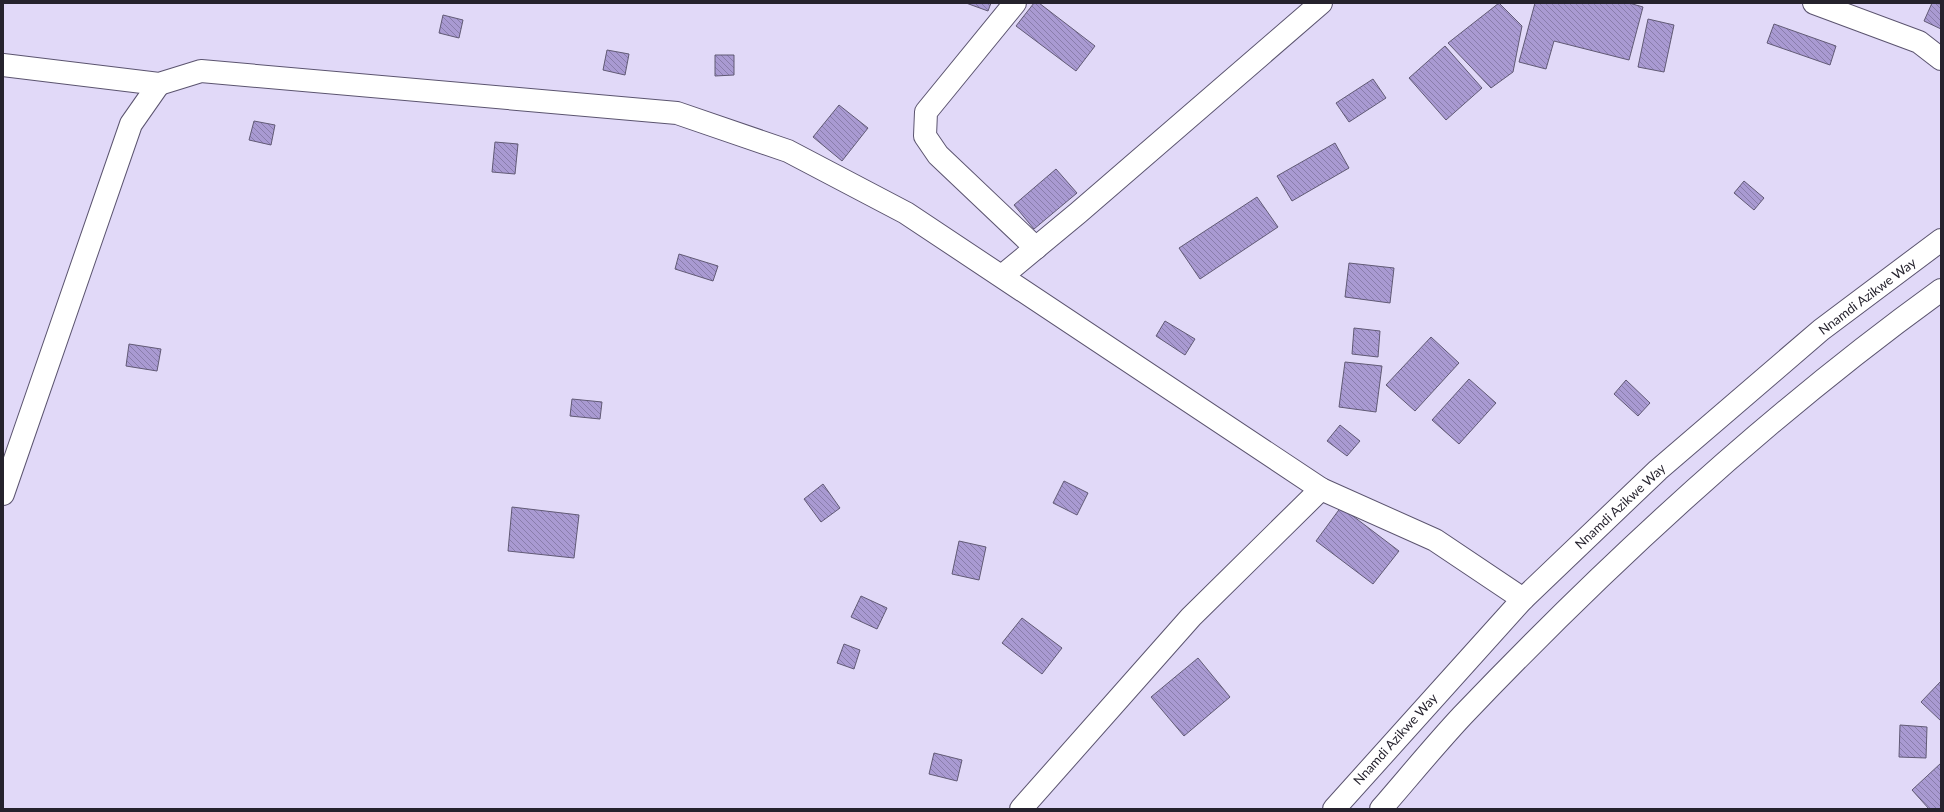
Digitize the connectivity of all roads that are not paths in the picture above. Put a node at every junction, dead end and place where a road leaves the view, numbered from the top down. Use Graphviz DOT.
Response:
graph roads {
  1 [pos="1015,3"];
  2 [pos="1321,3"];
  3 [pos="1814,3"];
  4 [pos="1941,59"];
  5 [pos="3,65"];
  6 [pos="160,84"];
  7 [pos="1941,240"];
  8 [pos="1036,248"];
  9 [pos="1002,276"];
  10 [pos="1941,290"];
  11 [pos="1321,489"];
  12 [pos="3,494"];
  13 [pos="1523,599"];
  14 [pos="1021,809"];
  15 [pos="1334,809"];
  16 [pos="1381,809"];
  1 -- 8 [label="main road"];
  2 -- 8 [label="main road"];
  3 -- 4 [label="main road"];
  5 -- 6 [label="main road"];
  6 -- 9 [label="main road"];
  6 -- 12 [label="main road"];
  7 -- 13 [label="main road, Nnamdi Azikwe Way"];
  8 -- 9 [label="main road"];
  9 -- 11 [label="main road"];
  10 -- 16 [label="main road"];
  11 -- 13 [label="main road"];
  11 -- 14 [label="main road"];
  13 -- 15 [label="main road, Nnamdi Azikwe Way"];
}
